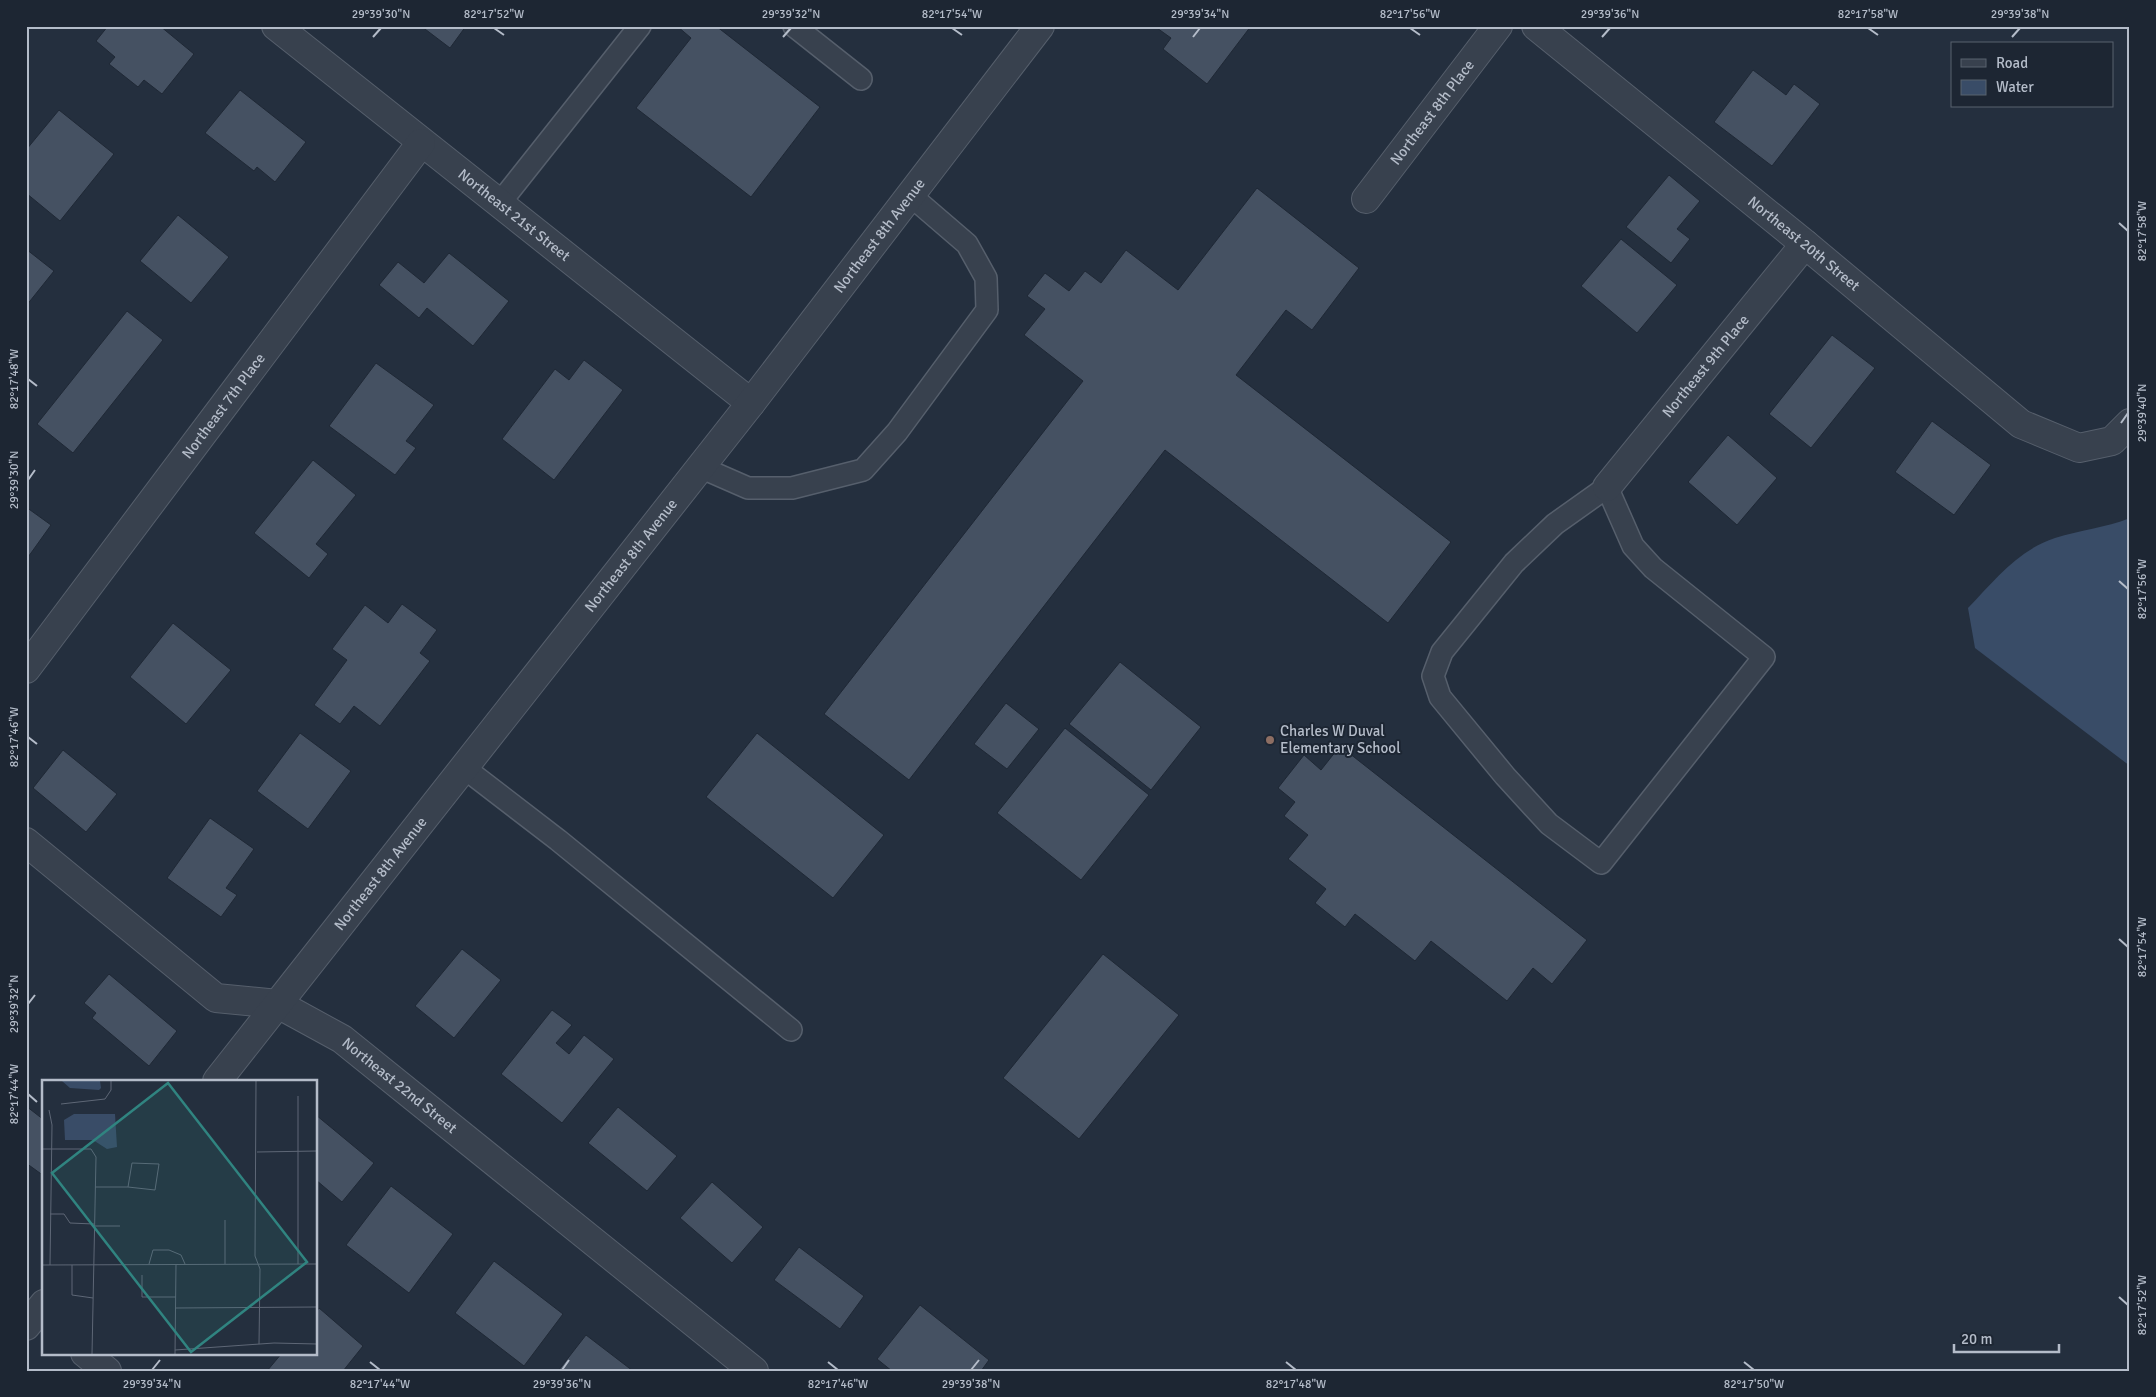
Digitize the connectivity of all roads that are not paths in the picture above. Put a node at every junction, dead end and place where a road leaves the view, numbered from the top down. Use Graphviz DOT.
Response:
graph roads {
  1 [pos="276,26"];
  2 [pos="640,26"];
  3 [pos="794,26"];
  4 [pos="1040,26"];
  5 [pos="1498,26"];
  6 [pos="1536,26"];
  7 [pos="861,79"];
  8 [pos="421,143"];
  9 [pos="910,196"];
  10 [pos="1366,199"];
  11 [pos="499,204"];
  12 [pos="1805,244"];
  13 [pos="751,403"];
  14 [pos="2130,423"];
  15 [pos="700,467"];
  16 [pos="1607,487"];
  17 [pos="26,669"];
  18 [pos="464,768"];
  19 [pos="26,842"];
  20 [pos="278,1004"];
  21 [pos="791,1030"];
  22 [pos="218,1080"];
  23 [pos="86,1354"];
  24 [pos="107,1371"];
  25 [pos="754,1371"];
  1 -- 8 [label="street, Northeast 21st Street"];
  2 -- 11 [label="lane"];
  3 -- 7 [label="lane"];
  4 -- 9 [label="street, Northeast 8th Avenue"];
  5 -- 10 [label="street, Northeast 8th Place"];
  6 -- 12 [label="street, Northeast 20th Street"];
  8 -- 11 [label="street, Northeast 21st Street"];
  8 -- 17 [label="street, Northeast 7th Place"];
  9 -- 13 [label="street, Northeast 8th Avenue"];
  9 -- 15 [label="lane"];
  11 -- 13 [label="street, Northeast 21st Street"];
  12 -- 14 [label="street, Northeast 20th Street"];
  12 -- 16 [label="street, Northeast 9th Place"];
  13 -- 15 [label="street, Northeast 8th Avenue"];
  15 -- 18 [label="street, Northeast 8th Avenue"];
  16 -- 16 [label="lane"];
  18 -- 20 [label="street, Northeast 8th Avenue"];
  18 -- 21 [label="lane"];
  19 -- 20 [label="street, Northeast 22nd Street"];
  20 -- 22 [label="street, Northeast 8th Avenue"];
  20 -- 25 [label="street, Northeast 22nd Street"];
  23 -- 24 [label="street"];
}
